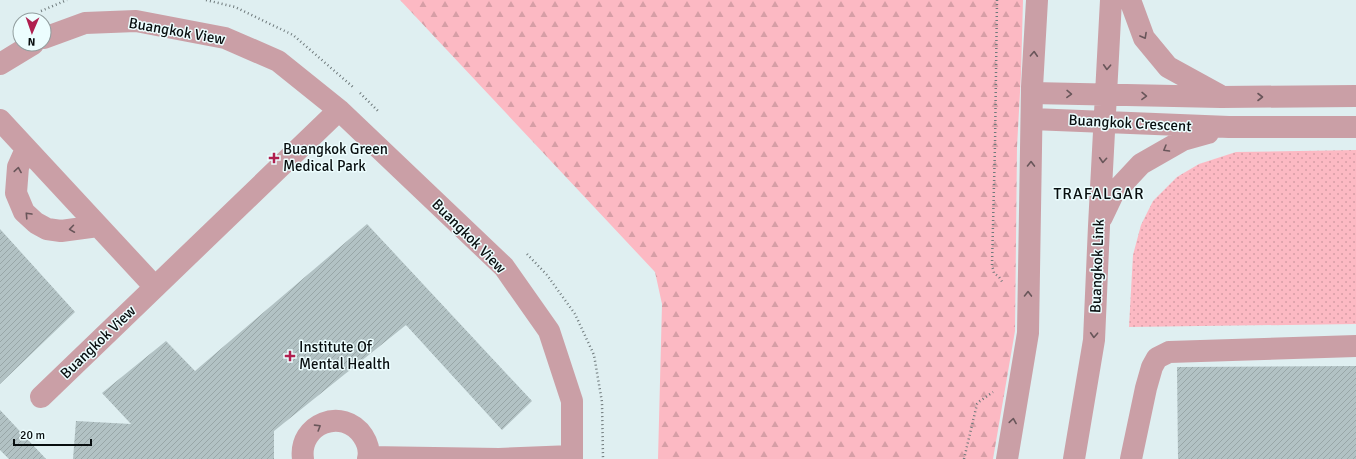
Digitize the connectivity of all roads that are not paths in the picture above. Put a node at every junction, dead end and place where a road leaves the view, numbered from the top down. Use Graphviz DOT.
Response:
graph roads {
  1 [pos="1037,0"];
  2 [pos="1110,0"];
  3 [pos="1130,0"];
  4 [pos="52,35"];
  5 [pos="20,52"];
  6 [pos="0,64"];
  7 [pos="1032,93"];
  8 [pos="1105,95"];
  9 [pos="1355,96"];
  10 [pos="1222,97"];
  11 [pos="339,110"];
  12 [pos="1032,119"];
  13 [pos="0,120"];
  14 [pos="1104,121"];
  15 [pos="1229,127"];
  16 [pos="1354,127"];
  17 [pos="26,149"];
  18 [pos="98,226"];
  19 [pos="1099,226"];
  20 [pos="155,287"];
  21 [pos="1356,346"];
  22 [pos="41,397"];
  23 [pos="368,458"];
  24 [pos="572,458"];
  25 [pos="303,459"];
  26 [pos="1007,459"];
  27 [pos="1074,459"];
  28 [pos="1131,459"];
  7 -- 1 [label="street, one-way"];
  2 -- 8 [label="street, Buangkok Link, one-way"];
  3 -- 10 [label="street, Buangkok Crescent, one-way"];
  4 -- 11 [label="street, Buangkok View"];
  5 -- 6 [label="street"];
  7 -- 8 [label="street, Buangkok Crescent, one-way"];
  7 -- 12 [label="street"];
  8 -- 10 [label="street, Buangkok Crescent, one-way"];
  8 -- 14 [label="street, Buangkok Link"];
  10 -- 9 [label="street, Buangkok Crescent, one-way"];
  9 -- 16 [label="street"];
  11 -- 20 [label="street, Buangkok View"];
  11 -- 24 [label="street, Buangkok View"];
  12 -- 14 [label="street, Buangkok Crescent"];
  26 -- 12 [label="street, one-way"];
  13 -- 17 [label="street"];
  14 -- 15 [label="street, Buangkok Crescent"];
  14 -- 19 [label="street, Buangkok Link, one-way"];
  15 -- 16 [label="street, Buangkok Crescent"];
  15 -- 19 [label="street, Buangkok Crescent, one-way"];
  17 -- 18 [label="street"];
  18 -- 17 [label="street, one-way"];
  18 -- 20 [label="street"];
  19 -- 27 [label="street, Buangkok Link, one-way"];
  20 -- 22 [label="street, Buangkok View"];
  21 -- 28 [label="street"];
  23 -- 24 [label="street, Buangkok View"];
  25 -- 23 [label="street, Buangkok View, one-way"];
}
